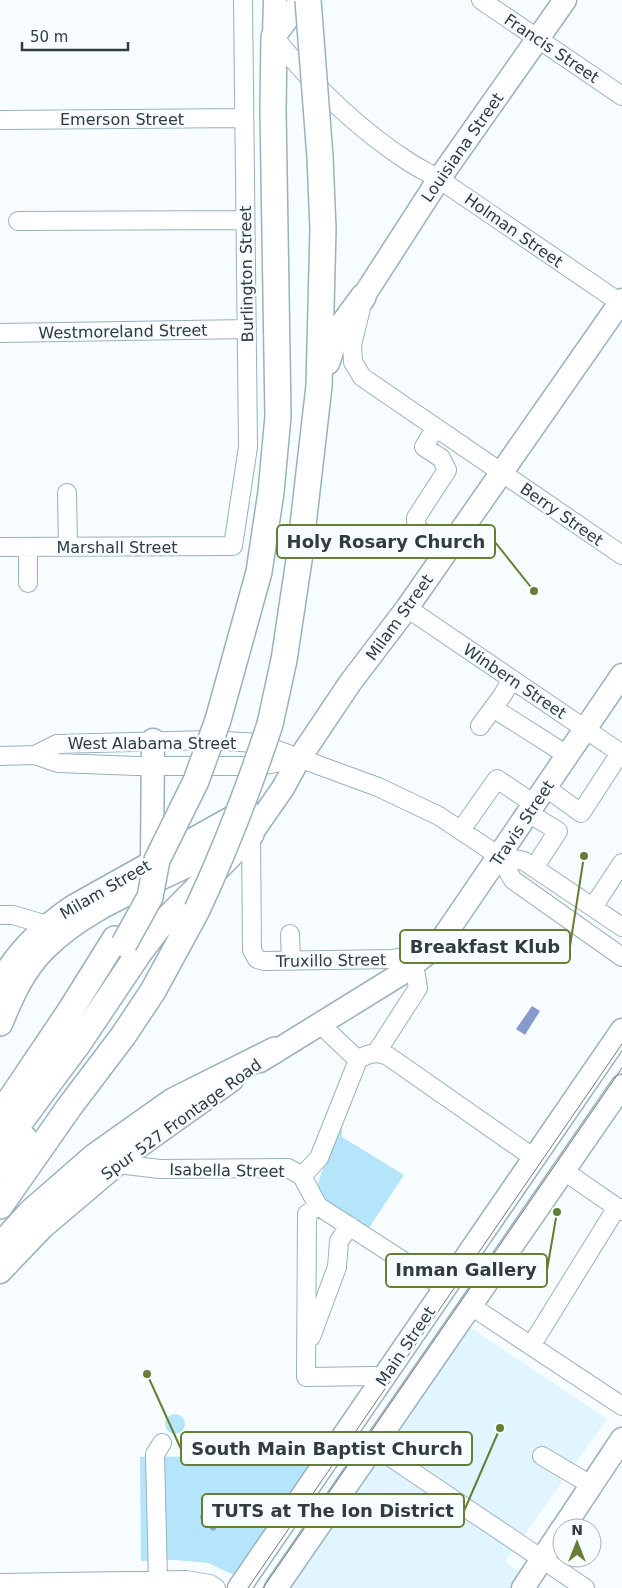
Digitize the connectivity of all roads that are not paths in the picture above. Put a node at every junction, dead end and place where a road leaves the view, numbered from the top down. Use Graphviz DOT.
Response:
graph roads {
  1 [pos="243,0"];
  2 [pos="275,0"];
  3 [pos="301,0"];
  4 [pos="308,0"];
  5 [pos="481,0"];
  6 [pos="565,0"];
  7 [pos="274,37"];
  8 [pos="538,38"];
  9 [pos="622,96"];
  10 [pos="244,118"];
  11 [pos="0,120"];
  12 [pos="439,179"];
  13 [pos="245,220"];
  14 [pos="18,221"];
  15 [pos="363,297"];
  16 [pos="621,302"];
  17 [pos="247,329"];
  18 [pos="0,333"];
  19 [pos="319,386"];
  20 [pos="435,428"];
  21 [pos="501,472"];
  22 [pos="68,493"];
  23 [pos="233,546"];
  24 [pos="0,547"];
  25 [pos="28,547"];
  26 [pos="68,547"];
  27 [pos="449,547"];
  28 [pos="622,556"];
  29 [pos="28,583"];
  30 [pos="407,608"];
  31 [pos="622,675"];
  32 [pos="512,679"];
  33 [pos="493,708"];
  34 [pos="480,726"];
  35 [pos="585,729"];
  36 [pos="153,740"];
  37 [pos="621,754"];
  38 [pos="0,755"];
  39 [pos="35,755"];
  40 [pos="567,755"];
  41 [pos="299,759"];
  42 [pos="152,765"];
  43 [pos="283,788"];
  44 [pos="536,801"];
  45 [pos="461,830"];
  46 [pos="251,834"];
  47 [pos="499,856"];
  48 [pos="155,861"];
  49 [pos="622,863"];
  50 [pos="534,868"];
  51 [pos="592,907"];
  52 [pos="0,915"];
  53 [pos="47,925"];
  54 [pos="622,927"];
  55 [pos="290,934"];
  56 [pos="119,942"];
  57 [pos="438,945"];
  58 [pos="622,957"];
  59 [pos="291,961"];
  60 [pos="414,964"];
  61 [pos="0,983"];
  62 [pos="148,987"];
  63 [pos="0,1023"];
  64 [pos="319,1023"];
  65 [pos="622,1030"];
  66 [pos="275,1050"];
  67 [pos="376,1053"];
  68 [pos="358,1060"];
  69 [pos="622,1086"];
  70 [pos="0,1115"];
  71 [pos="0,1129"];
  72 [pos="0,1149"];
  73 [pos="534,1158"];
  74 [pos="117,1164"];
  75 [pos="0,1170"];
  76 [pos="564,1171"];
  77 [pos="302,1176"];
  78 [pos="0,1206"];
  79 [pos="318,1206"];
  80 [pos="619,1209"];
  81 [pos="350,1226"];
  82 [pos="0,1246"];
  83 [pos="0,1272"];
  84 [pos="445,1288"];
  85 [pos="471,1306"];
  86 [pos="531,1346"];
  87 [pos="306,1350"];
  88 [pos="382,1379"];
  89 [pos="622,1406"];
  90 [pos="622,1439"];
  91 [pos="162,1443"];
  92 [pos="374,1446"];
  93 [pos="542,1456"];
  94 [pos="591,1485"];
  95 [pos="569,1518"];
  96 [pos="552,1544"];
  97 [pos="542,1560"];
  98 [pos="0,1583"];
  99 [pos="161,1583"];
  100 [pos="216,1588"];
  101 [pos="239,1588"];
  102 [pos="276,1588"];
  103 [pos="523,1588"];
  104 [pos="586,1588"];
  1 -- 10 [label="street, Burlington Street"];
  2 -- 7 [label="main road"];
  3 -- 7 [label="main road"];
  4 -- 19 [label="highway, bridge"];
  5 -- 8 [label="street, Francis Street"];
  6 -- 8 [label="main road, Louisiana Street"];
  7 -- 12 [label="street, Holman Street"];
  7 -- 48 [label="highway, bridge"];
  8 -- 9 [label="street, Francis Street"];
  8 -- 12 [label="main road, Louisiana Street"];
  10 -- 11 [label="street, Emerson Street"];
  10 -- 13 [label="street, Burlington Street"];
  12 -- 15 [label="main road, Louisiana Street"];
  12 -- 16 [label="street, Holman Street"];
  13 -- 14 [label="street"];
  13 -- 17 [label="street, Burlington Street"];
  15 -- 19 [label="highway"];
  15 -- 20 [label="street, Berry Street"];
  16 -- 21 [label="main road, Milam Street"];
  17 -- 18 [label="street, Westmoreland Street"];
  17 -- 23 [label="street, Burlington Street"];
  19 -- 62 [label="highway, bridge"];
  20 -- 21 [label="street, Berry Street"];
  20 -- 27 [label="street"];
  21 -- 27 [label="main road, Milam Street"];
  21 -- 28 [label="street, Berry Street"];
  22 -- 26 [label="street"];
  23 -- 26 [label="street, Marshall Street"];
  24 -- 25 [label="street, Marshall Street"];
  25 -- 26 [label="street, Marshall Street"];
  25 -- 29 [label="street"];
  27 -- 30 [label="main road, Milam Street"];
  30 -- 32 [label="street, Winbern Street"];
  30 -- 41 [label="main road, Milam Street"];
  31 -- 35 [label="main road, Travis Street"];
  32 -- 33 [label="street"];
  32 -- 35 [label="street, Winbern Street"];
  33 -- 34 [label="street"];
  33 -- 40 [label="street"];
  35 -- 37 [label="street, Winbern Street"];
  35 -- 40 [label="main road, Travis Street"];
  36 -- 39 [label="street, West Alabama Street"];
  36 -- 41 [label="street, West Alabama Street"];
  36 -- 42 [label="main road"];
  37 -- 44 [label="street"];
  38 -- 39 [label="street, West Alabama Street"];
  39 -- 42 [label="street, West Alabama Street"];
  40 -- 44 [label="main road, Travis Street"];
  41 -- 42 [label="street, West Alabama Street"];
  41 -- 43 [label="main road, Milam Street"];
  41 -- 45 [label="street, West Alabama Street"];
  42 -- 48 [label="main road"];
  43 -- 46 [label="main road, Milam Street"];
  43 -- 48 [label="main road, Milam Street"];
  44 -- 45 [label="street"];
  44 -- 47 [label="main road, Travis Street"];
  44 -- 50 [label="street"];
  45 -- 47 [label="street, West Alabama Street"];
  46 -- 59 [label="street, Truxillo Street"];
  46 -- 63 [label="highway"];
  46 -- 72 [label="highway"];
  47 -- 50 [label="street"];
  47 -- 57 [label="main road, Travis Street"];
  47 -- 58 [label="street"];
  48 -- 53 [label="main road, Milam Street"];
  48 -- 56 [label="highway, bridge"];
  49 -- 51 [label="street"];
  50 -- 51 [label="street"];
  51 -- 54 [label="street"];
  52 -- 53 [label="street"];
  53 -- 61 [label="main road, Milam Street"];
  55 -- 59 [label="street"];
  56 -- 70 [label="highway"];
  56 -- 71 [label="highway"];
  57 -- 59 [label="street, Truxillo Street"];
  57 -- 60 [label="main road, Travis Street"];
  60 -- 64 [label="main road, Travis Street"];
  60 -- 67 [label="street"];
  62 -- 75 [label="highway"];
  62 -- 78 [label="highway"];
  64 -- 66 [label="main road, Travis Street"];
  64 -- 68 [label="street"];
  65 -- 73 [label="main road, Main Street"];
  66 -- 74 [label="main road, Spur 527 Frontage Road"];
  66 -- 82 [label="highway"];
  67 -- 68 [label="street"];
  67 -- 73 [label="street"];
  68 -- 77 [label="street"];
  69 -- 76 [label="main road, Main Street"];
  73 -- 84 [label="main road, Main Street"];
  74 -- 77 [label="street, Isabella Street"];
  74 -- 83 [label="main road, Spur 527 Frontage Road"];
  76 -- 80 [label="street"];
  76 -- 85 [label="main road, Main Street"];
  77 -- 79 [label="street, Isabella Street"];
  79 -- 81 [label="street, Isabella Street"];
  79 -- 87 [label="street"];
  80 -- 86 [label="street"];
  81 -- 84 [label="street, Isabella Street"];
  81 -- 87 [label="street"];
  84 -- 88 [label="main road, Main Street"];
  85 -- 86 [label="street"];
  85 -- 92 [label="main road, Main Street"];
  86 -- 89 [label="street"];
  87 -- 88 [label="street"];
  88 -- 101 [label="main road, Main Street"];
  90 -- 94 [label="main road"];
  91 -- 99 [label="street"];
  92 -- 97 [label="street"];
  92 -- 102 [label="main road, Main Street"];
  93 -- 94 [label="street"];
  94 -- 95 [label="main road"];
  96 -- 97 [label="main road"];
  97 -- 103 [label="main road"];
  97 -- 104 [label="street"];
  98 -- 99 [label="street"];
  99 -- 100 [label="street"];
}
